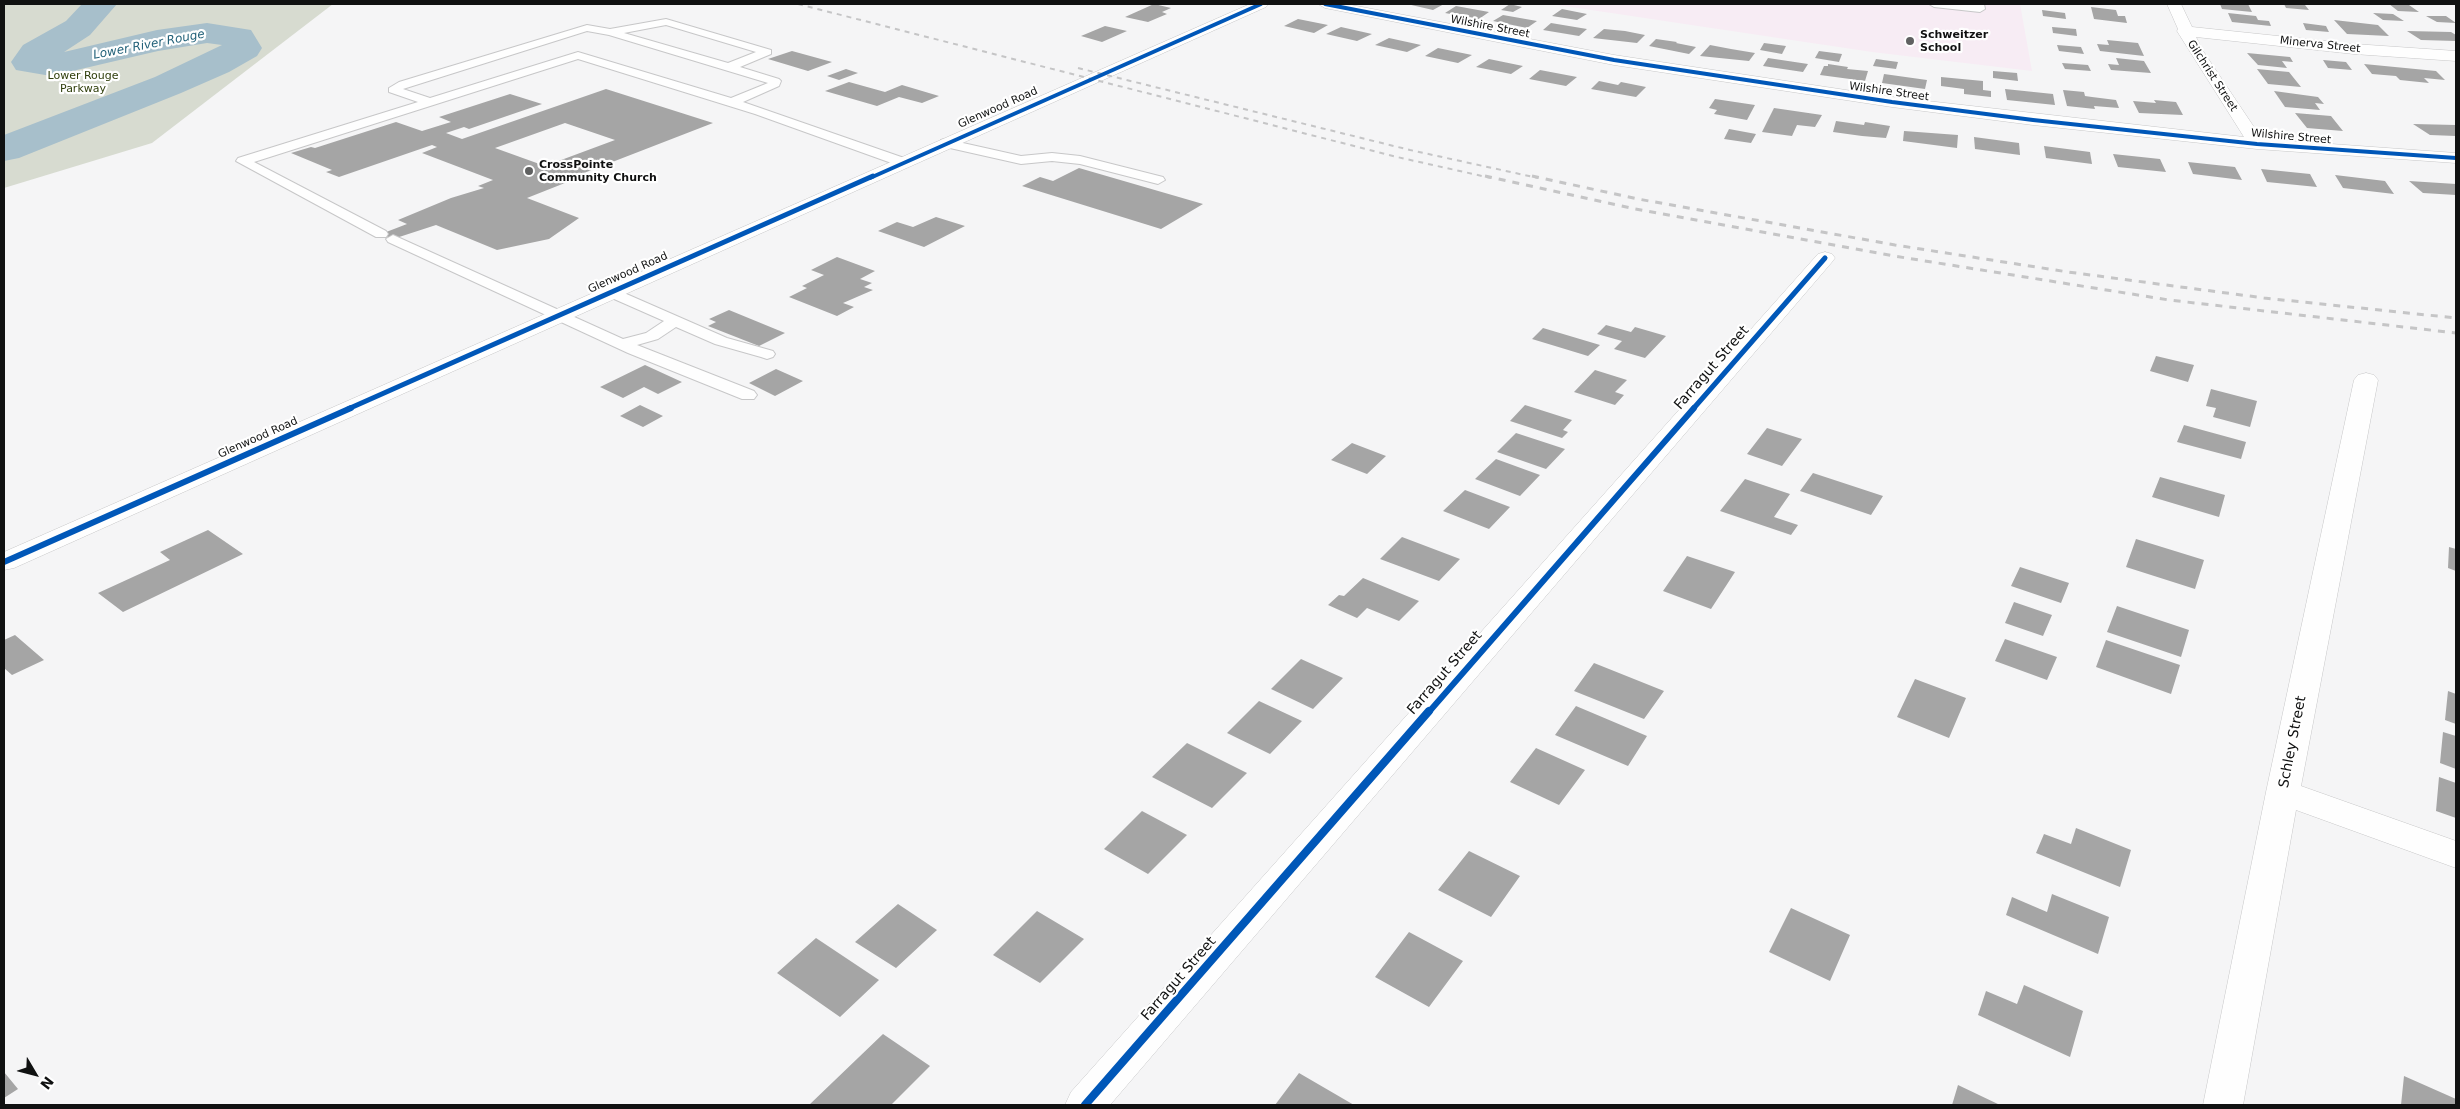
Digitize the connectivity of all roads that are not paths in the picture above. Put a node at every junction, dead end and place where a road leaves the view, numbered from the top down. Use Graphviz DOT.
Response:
graph roads {
  1 [pos="1261,4"];
  2 [pos="1325,4"];
  3 [pos="1934,4"];
  4 [pos="1979,4"];
  5 [pos="2174,4"];
  6 [pos="2184,31"];
  7 [pos="610,32"];
  8 [pos="2456,56"];
  9 [pos="729,67"];
  10 [pos="430,102"];
  11 [pos="732,102"];
  12 [pos="945,143"];
  13 [pos="2257,144"];
  14 [pos="2456,158"];
  15 [pos="902,162"];
  16 [pos="1158,180"];
  17 [pos="1824,258"];
  18 [pos="610,292"];
  19 [pos="559,314"];
  20 [pos="675,320"];
  21 [pos="622,344"];
  22 [pos="767,354"];
  23 [pos="2366,380"];
  24 [pos="748,395"];
  25 [pos="4,562"];
  26 [pos="2283,792"];
  27 [pos="2456,855"];
  28 [pos="1085,1105"];
  29 [pos="2223,1105"];
  1 -- 12 [label="street, Glenwood Road"];
  2 -- 13 [label="street, Wilshire Street"];
  3 -- 4 [label="lane"];
  5 -- 6 [label="street, Gilchrist Street"];
  6 -- 8 [label="street, Minerva Street"];
  6 -- 13 [label="street, Gilchrist Street"];
  7 -- 9 [label="lane"];
  7 -- 9 [label="lane"];
  7 -- 10 [label="lane"];
  9 -- 11 [label="lane"];
  10 -- 11 [label="lane"];
  10 -- 19 [label="lane"];
  11 -- 15 [label="lane"];
  12 -- 15 [label="street, Glenwood Road"];
  12 -- 16 [label="lane"];
  13 -- 14 [label="street, Wilshire Street"];
  15 -- 18 [label="street, Glenwood Road"];
  17 -- 28 [label="street, Farragut Street"];
  18 -- 19 [label="street, Glenwood Road"];
  18 -- 20 [label="lane"];
  19 -- 21 [label="lane"];
  19 -- 25 [label="street, Glenwood Road"];
  20 -- 21 [label="lane"];
  20 -- 22 [label="lane"];
  21 -- 24 [label="lane"];
  23 -- 26 [label="street, Schley Street"];
  26 -- 27 [label="street"];
  26 -- 29 [label="street, Schley Street"];
}
